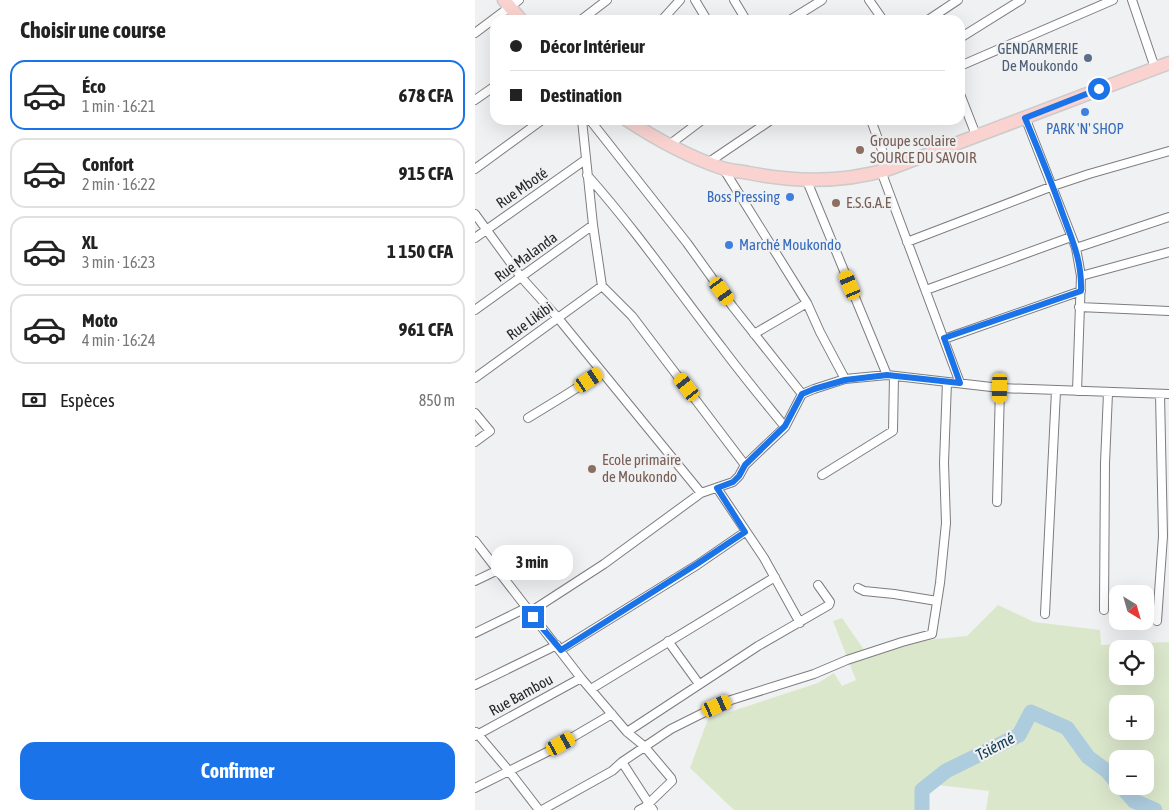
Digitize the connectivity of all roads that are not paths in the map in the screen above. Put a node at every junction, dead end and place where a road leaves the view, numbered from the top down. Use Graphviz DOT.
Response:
graph roads {
  1 [pos="607,0"];
  2 [pos="680,0"];
  3 [pos="695,0"];
  4 [pos="734,0"];
  5 [pos="806,0"];
  6 [pos="822,0"];
  7 [pos="869,0"];
  8 [pos="959,0"];
  9 [pos="1021,0"];
  10 [pos="1113,0"];
  11 [pos="1132,0"];
  12 [pos="511,2"];
  13 [pos="810,8"];
  14 [pos="495,15"];
  15 [pos="518,15"];
  16 [pos="588,15"];
  17 [pos="666,15"];
  18 [pos="704,15"];
  19 [pos="743,15"];
  20 [pos="798,15"];
  21 [pos="880,15"];
  22 [pos="936,15"];
  23 [pos="490,20"];
  24 [pos="475,32"];
  25 [pos="965,35"];
  26 [pos="1169,63"];
  27 [pos="965,64"];
  28 [pos="1155,68"];
  29 [pos="490,90"];
  30 [pos="475,100"];
  31 [pos="965,107"];
  32 [pos="1025,118"];
  33 [pos="535,125"];
  34 [pos="582,125"];
  35 [pos="594,125"];
  36 [pos="635,125"];
  37 [pos="695,125"];
  38 [pos="764,125"];
  39 [pos="872,125"];
  40 [pos="976,135"];
  41 [pos="669,145"];
  42 [pos="1169,151"];
  43 [pos="585,160"];
  44 [pos="709,162"];
  45 [pos="723,168"];
  46 [pos="475,169"];
  47 [pos="885,170"];
  48 [pos="587,175"];
  49 [pos="807,180"];
  50 [pos="1053,186"];
  51 [pos="475,214"];
  52 [pos="1169,217"];
  53 [pos="593,225"];
  54 [pos="487,229"];
  55 [pos="1071,237"];
  56 [pos="475,238"];
  57 [pos="907,242"];
  58 [pos="1076,248"];
  59 [pos="1169,252"];
  60 [pos="1081,276"];
  61 [pos="521,277"];
  62 [pos="602,286"];
  63 [pos="926,290"];
  64 [pos="1081,291"];
  65 [pos="807,302"];
  66 [pos="1079,306"];
  67 [pos="475,310"];
  68 [pos="1169,311"];
  69 [pos="558,318"];
  70 [pos="754,334"];
  71 [pos="944,338"];
  72 [pos="602,372"];
  73 [pos="891,375"];
  74 [pos="475,378"];
  75 [pos="845,380"];
  76 [pos="947,382"];
  77 [pos="960,383"];
  78 [pos="1000,388"];
  79 [pos="1056,391"];
  80 [pos="1077,391"];
  81 [pos="1108,393"];
  82 [pos="802,394"];
  83 [pos="1160,394"];
  84 [pos="1169,394"];
  85 [pos="475,413"];
  86 [pos="528,418"];
  87 [pos="785,426"];
  88 [pos="475,442"];
  89 [pos="745,465"];
  90 [pos="822,474"];
  91 [pos="717,488"];
  92 [pos="701,493"];
  93 [pos="997,502"];
  94 [pos="745,532"];
  95 [pos="475,541"];
  96 [pos="498,570"];
  97 [pos="775,577"];
  98 [pos="475,581"];
  99 [pos="818,585"];
  100 [pos="858,588"];
  101 [pos="937,601"];
  102 [pos="528,610"];
  103 [pos="1104,610"];
  104 [pos="1045,614"];
  105 [pos="1157,621"];
  106 [pos="800,622"];
  107 [pos="475,633"];
  108 [pos="668,641"];
  109 [pos="559,648"];
  110 [pos="581,678"];
  111 [pos="699,684"];
  112 [pos="475,685"];
  113 [pos="591,689"];
  114 [pos="612,714"];
  115 [pos="627,732"];
  116 [pos="476,734"];
  117 [pos="644,746"];
  118 [pos="622,762"];
  119 [pos="509,770"];
  120 [pos="475,788"];
  121 [pos="651,806"];
  122 [pos="540,810"];
  123 [pos="639,810"];
  1 -- 16 [label="street"];
  2 -- 17 [label="street"];
  3 -- 18 [label="street"];
  4 -- 19 [label="street"];
  5 -- 13 [label="street"];
  6 -- 13 [label="street"];
  7 -- 21 [label="street"];
  8 -- 22 [label="street"];
  9 -- 25 [label="street"];
  10 -- 27 [label="street"];
  11 -- 28 [label="street"];
  12 -- 14 [label="street"];
  12 -- 15 [label="main road"];
  13 -- 20 [label="street"];
  23 -- 24 [label="street"];
  26 -- 28 [label="main road"];
  28 -- 32 [label="main road"];
  29 -- 30 [label="street"];
  31 -- 40 [label="street"];
  32 -- 40 [label="main road"];
  32 -- 50 [label="street"];
  33 -- 46 [label="street"];
  34 -- 43 [label="street"];
  35 -- 70 [label="street"];
  36 -- 41 [label="main road"];
  37 -- 41 [label="street"];
  38 -- 44 [label="street"];
  39 -- 47 [label="street"];
  40 -- 47 [label="main road"];
  41 -- 44 [label="main road"];
  42 -- 50 [label="street"];
  43 -- 48 [label="street"];
  43 -- 54 [label="street, Rue Mboté"];
  44 -- 45 [label="main road"];
  45 -- 49 [label="main road"];
  45 -- 65 [label="street"];
  47 -- 49 [label="main road"];
  47 -- 57 [label="street"];
  48 -- 53 [label="street"];
  48 -- 87 [label="street"];
  49 -- 73 [label="street"];
  50 -- 55 [label="street"];
  50 -- 57 [label="street"];
  51 -- 54 [label="street"];
  52 -- 58 [label="street"];
  53 -- 61 [label="street, Rue Malanda"];
  53 -- 62 [label="street"];
  54 -- 56 [label="street, Rue Mboté"];
  54 -- 61 [label="street"];
  55 -- 58 [label="street"];
  55 -- 63 [label="street"];
  57 -- 63 [label="street"];
  58 -- 60 [label="street"];
  59 -- 60 [label="street"];
  60 -- 64 [label="street"];
  61 -- 67 [label="street, Rue Malanda"];
  61 -- 69 [label="street"];
  62 -- 69 [label="street, Rue Likibi"];
  62 -- 89 [label="street"];
  63 -- 71 [label="street"];
  64 -- 66 [label="street"];
  64 -- 71 [label="street"];
  65 -- 70 [label="street"];
  65 -- 75 [label="street"];
  66 -- 68 [label="street"];
  66 -- 80 [label="street"];
  69 -- 72 [label="street"];
  69 -- 74 [label="street, Rue Likibi"];
  70 -- 82 [label="street"];
  71 -- 77 [label="street"];
  72 -- 86 [label="street"];
  72 -- 92 [label="street"];
  73 -- 75 [label="street"];
  73 -- 76 [label="street"];
  73 -- 90 [label="street"];
  75 -- 82 [label="street"];
  76 -- 77 [label="street"];
  76 -- 101 [label="street"];
  77 -- 78 [label="street"];
  78 -- 79 [label="street"];
  78 -- 93 [label="street"];
  79 -- 80 [label="street"];
  79 -- 104 [label="street"];
  80 -- 81 [label="street"];
  81 -- 83 [label="street"];
  81 -- 103 [label="street"];
  82 -- 87 [label="street"];
  83 -- 84 [label="street"];
  83 -- 105 [label="street"];
  85 -- 88 [label="street"];
  87 -- 89 [label="street"];
  89 -- 91 [label="street"];
  91 -- 92 [label="street"];
  91 -- 94 [label="street"];
  92 -- 102 [label="street"];
  94 -- 97 [label="street"];
  94 -- 109 [label="street"];
  95 -- 96 [label="street"];
  96 -- 98 [label="street"];
  96 -- 102 [label="street"];
  97 -- 106 [label="street"];
  97 -- 108 [label="street"];
  99 -- 106 [label="street"];
  100 -- 101 [label="street"];
  101 -- 117 [label="street"];
  102 -- 107 [label="street"];
  102 -- 109 [label="street"];
  106 -- 111 [label="street"];
  108 -- 111 [label="street"];
  108 -- 113 [label="street"];
  109 -- 110 [label="street"];
  109 -- 112 [label="street"];
  110 -- 113 [label="street"];
  110 -- 116 [label="street, Rue Bambou"];
  111 -- 115 [label="street"];
  113 -- 114 [label="street"];
  114 -- 115 [label="street"];
  114 -- 119 [label="street"];
  115 -- 117 [label="street"];
  116 -- 119 [label="street"];
  117 -- 118 [label="street"];
  117 -- 121 [label="street"];
  118 -- 121 [label="street"];
  118 -- 122 [label="street"];
  119 -- 120 [label="street"];
  119 -- 122 [label="street"];
  121 -- 123 [label="street"];
}
